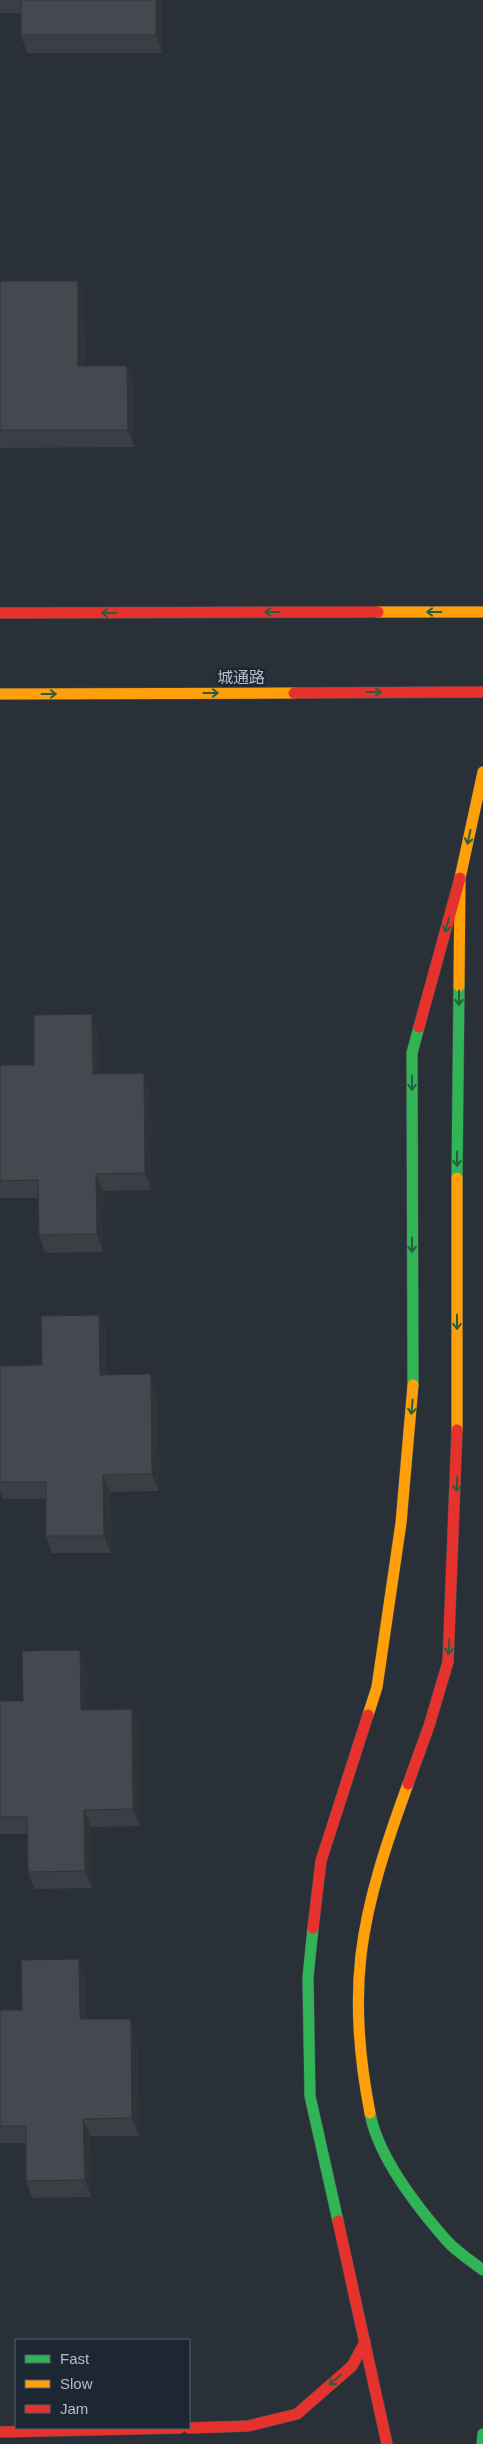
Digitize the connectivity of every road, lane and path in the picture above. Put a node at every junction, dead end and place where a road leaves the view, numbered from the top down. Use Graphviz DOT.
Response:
graph roads {
  1 [pos="483,612"];
  2 [pos="0,613"];
  3 [pos="483,692"];
  4 [pos="0,694"];
  5 [pos="483,772"];
  6 [pos="460,878"];
  7 [pos="483,2270"];
  8 [pos="365,2342"];
  9 [pos="190,2428"];
  10 [pos="135,2429"];
  11 [pos="0,2432"];
  12 [pos="483,2434"];
  13 [pos="387,2444"];
  14 [pos="482,2444"];
  1 -- 2 [label="main road, one-way"];
  4 -- 3 [label="main road, 城通路, one-way"];
  5 -- 6 [label="main road, one-way"];
  6 -- 7 [label="main road, one-way"];
  6 -- 8 [label="main road, one-way"];
  8 -- 9 [label="main road, one-way"];
  8 -- 13 [label="main road"];
  10 -- 11 [label="main road"];
  12 -- 14 [label="main road"];
}
